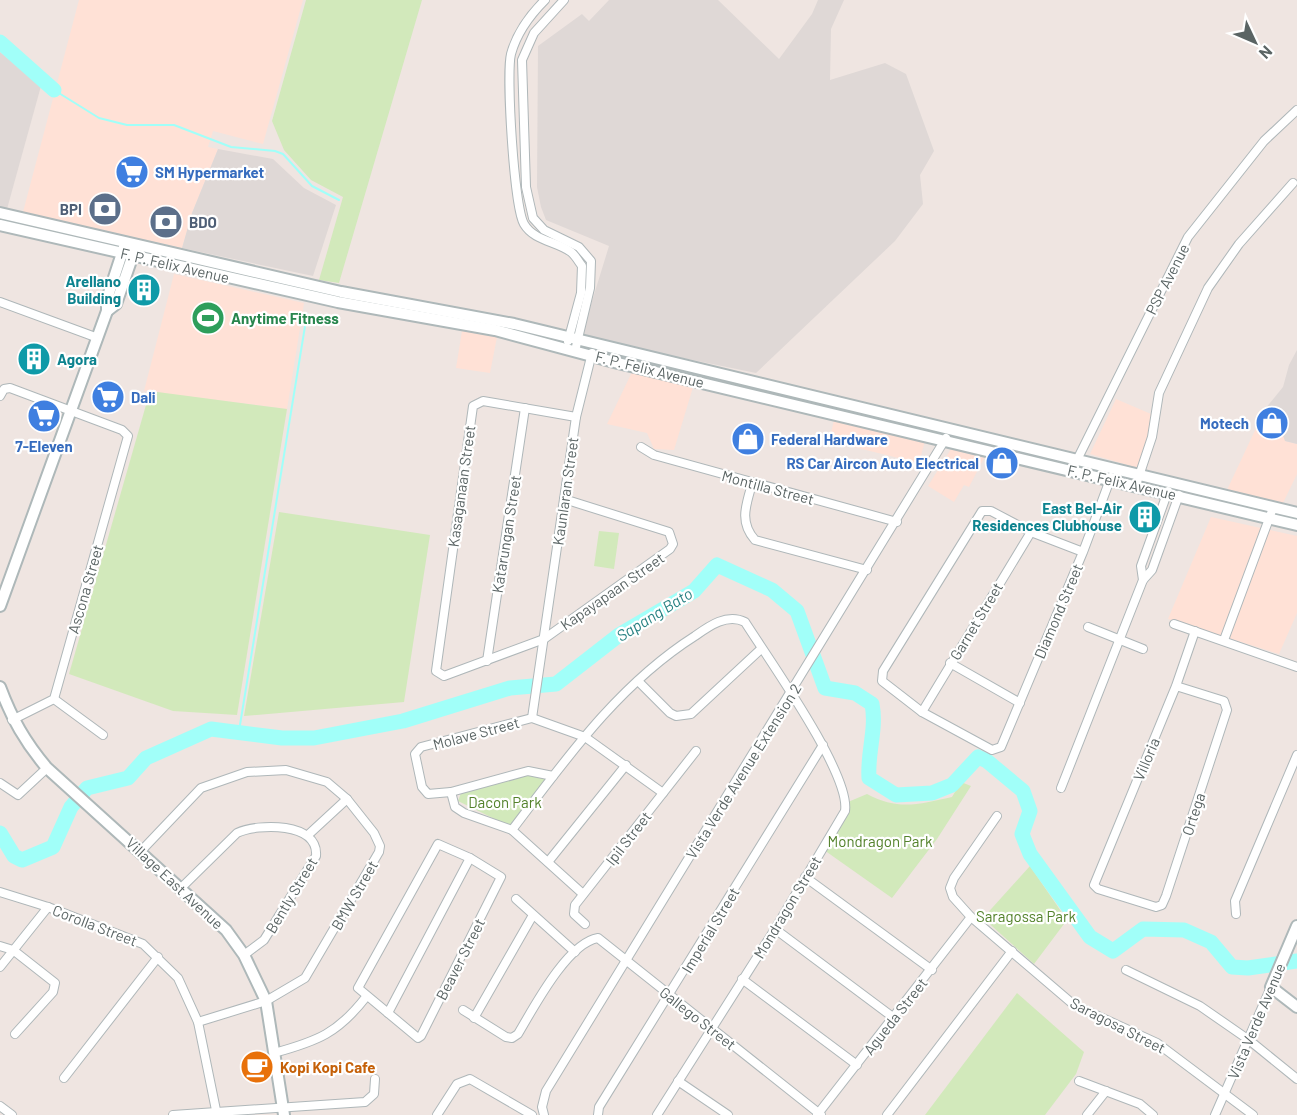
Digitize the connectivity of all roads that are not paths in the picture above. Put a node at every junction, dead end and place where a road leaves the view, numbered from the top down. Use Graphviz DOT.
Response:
graph roads {
  1 [pos="545,0"];
  2 [pos="564,0"];
  3 [pos="522,28"];
  4 [pos="534,33"];
  5 [pos="1297,110"];
  6 [pos="512,135"];
  7 [pos="524,136"];
  8 [pos="1293,183"];
  9 [pos="0,213"];
  10 [pos="0,225"];
  11 [pos="130,249"];
  12 [pos="0,302"];
  13 [pos="98,338"];
  14 [pos="573,339"];
  15 [pos="570,350"];
  16 [pos="593,350"];
  17 [pos="0,396"];
  18 [pos="525,408"];
  19 [pos="72,410"];
  20 [pos="576,417"];
  21 [pos="950,429"];
  22 [pos="945,440"];
  23 [pos="641,447"];
  24 [pos="1014,451"];
  25 [pos="1075,466"];
  26 [pos="1112,474"];
  27 [pos="1138,480"];
  28 [pos="752,484"];
  29 [pos="1169,488"];
  30 [pos="1179,495"];
  31 [pos="564,499"];
  32 [pos="1272,513"];
  33 [pos="1297,513"];
  34 [pos="897,522"];
  35 [pos="1297,525"];
  36 [pos="1031,532"];
  37 [pos="1083,552"];
  38 [pos="867,570"];
  39 [pos="1143,580"];
  40 [pos="0,606"];
  41 [pos="1174,624"];
  42 [pos="1088,627"];
  43 [pos="1195,631"];
  44 [pos="544,639"];
  45 [pos="1120,640"];
  46 [pos="1224,640"];
  47 [pos="761,649"];
  48 [pos="1143,650"];
  49 [pos="487,660"];
  50 [pos="950,663"];
  51 [pos="1297,667"];
  52 [pos="436,671"];
  53 [pos="638,681"];
  54 [pos="1176,686"];
  55 [pos="0,687"];
  56 [pos="792,694"];
  57 [pos="54,699"];
  58 [pos="1020,703"];
  59 [pos="922,712"];
  60 [pos="532,718"];
  61 [pos="12,720"];
  62 [pos="103,735"];
  63 [pos="585,736"];
  64 [pos="823,745"];
  65 [pos="696,752"];
  66 [pos="1297,755"];
  67 [pos="626,765"];
  68 [pos="46,768"];
  69 [pos="553,776"];
  70 [pos="0,783"];
  71 [pos="1061,788"];
  72 [pos="451,792"];
  73 [pos="663,793"];
  74 [pos="347,799"];
  75 [pos="997,816"];
  76 [pos="512,830"];
  77 [pos="308,835"];
  78 [pos="141,851"];
  79 [pos="470,858"];
  80 [pos="548,862"];
  81 [pos="805,878"];
  82 [pos="1094,885"];
  83 [pos="181,888"];
  84 [pos="0,892"];
  85 [pos="583,894"];
  86 [pos="516,899"];
  87 [pos="48,907"];
  88 [pos="1236,914"];
  89 [pos="533,915"];
  90 [pos="971,916"];
  91 [pos="585,924"];
  92 [pos="1297,926"];
  93 [pos="775,928"];
  94 [pos="0,946"];
  95 [pos="13,950"];
  96 [pos="1012,951"];
  97 [pos="574,952"];
  98 [pos="243,955"];
  99 [pos="158,957"];
  100 [pos="624,960"];
  101 [pos="0,967"];
  102 [pos="932,970"];
  103 [pos="1126,970"];
  104 [pos="742,979"];
  105 [pos="1271,987"];
  106 [pos="669,996"];
  107 [pos="366,997"];
  108 [pos="266,1001"];
  109 [pos="1297,1007"];
  110 [pos="463,1010"];
  111 [pos="388,1013"];
  112 [pos="474,1018"];
  113 [pos="894,1018"];
  114 [pos="198,1022"];
  115 [pos="712,1029"];
  116 [pos="15,1034"];
  117 [pos="1249,1040"];
  118 [pos="274,1053"];
  119 [pos="857,1065"];
  120 [pos="64,1078"];
  121 [pos="1297,1078"];
  122 [pos="375,1079"];
  123 [pos="678,1081"];
  124 [pos="1079,1081"];
  125 [pos="1106,1091"];
  126 [pos="1225,1093"];
  127 [pos="0,1106"];
  128 [pos="284,1111"];
  129 [pos="217,1114"];
  130 [pos="819,1114"];
  131 [pos="12,1115"];
  132 [pos="173,1115"];
  133 [pos="437,1115"];
  134 [pos="532,1115"];
  135 [pos="544,1115"];
  136 [pos="598,1115"];
  137 [pos="657,1115"];
  138 [pos="728,1115"];
  139 [pos="887,1115"];
  140 [pos="1087,1115"];
  141 [pos="1153,1115"];
  142 [pos="1215,1115"];
  143 [pos="1253,1115"];
  1 -- 3 [label="street"];
  2 -- 4 [label="street"];
  3 -- 4 [label="street"];
  3 -- 6 [label="street"];
  4 -- 7 [label="street"];
  5 -- 25 [label="street, PSP Avenue"];
  6 -- 7 [label="street"];
  6 -- 14 [label="street"];
  7 -- 14 [label="street"];
  8 -- 27 [label="street"];
  9 -- 11 [label="main road, F. P. Felix Avenue"];
  10 -- 11 [label="main road, F. P. Felix Avenue"];
  11 -- 13 [label="main road"];
  11 -- 14 [label="main road, F. P. Felix Avenue"];
  11 -- 15 [label="main road, F. P. Felix Avenue"];
  12 -- 13 [label="street"];
  13 -- 19 [label="main road"];
  14 -- 15 [label="street"];
  14 -- 16 [label="main road, F. P. Felix Avenue"];
  15 -- 16 [label="main road, F. P. Felix Avenue"];
  16 -- 20 [label="street, Kaunlaran Street"];
  16 -- 21 [label="main road, F. P. Felix Avenue"];
  16 -- 22 [label="main road, F. P. Felix Avenue"];
  17 -- 19 [label="street"];
  18 -- 20 [label="street, Kasaganaan Street"];
  18 -- 49 [label="street, Katarungan Street"];
  18 -- 52 [label="street, Kasaganaan Street"];
  19 -- 40 [label="main road"];
  19 -- 57 [label="street, Ascona Street"];
  20 -- 31 [label="street, Kaunlaran Street"];
  21 -- 22 [label="street, Vista Verde Avenue Extension 2"];
  21 -- 24 [label="main road, F. P. Felix Avenue"];
  22 -- 24 [label="main road, F. P. Felix Avenue"];
  22 -- 34 [label="street, Vista Verde Avenue Extension 2"];
  23 -- 28 [label="street, Montilla Street"];
  24 -- 25 [label="main road, F. P. Felix Avenue"];
  25 -- 26 [label="main road, F. P. Felix Avenue"];
  26 -- 27 [label="main road, F. P. Felix Avenue"];
  26 -- 37 [label="street, Diamond Street"];
  27 -- 29 [label="main road, F. P. Felix Avenue"];
  28 -- 34 [label="street, Montilla Street"];
  28 -- 38 [label="street"];
  29 -- 30 [label="main road, F. P. Felix Avenue"];
  29 -- 32 [label="main road, F. P. Felix Avenue"];
  29 -- 39 [label="street"];
  30 -- 32 [label="main road, F. P. Felix Avenue"];
  30 -- 39 [label="street"];
  31 -- 44 [label="street, Kaunlaran Street"];
  31 -- 44 [label="street, Kapayapaan Street"];
  32 -- 33 [label="main road, F. P. Felix Avenue"];
  32 -- 35 [label="main road, F. P. Felix Avenue"];
  32 -- 46 [label="street"];
  34 -- 38 [label="street, Vista Verde Avenue Extension 2"];
  36 -- 37 [label="street"];
  36 -- 50 [label="street, Garnet Street"];
  36 -- 59 [label="street"];
  37 -- 58 [label="street, Diamond Street"];
  38 -- 56 [label="street, Vista Verde Avenue Extension 2"];
  39 -- 45 [label="street"];
  41 -- 43 [label="street"];
  42 -- 45 [label="street"];
  43 -- 46 [label="street"];
  43 -- 54 [label="street, Villoria"];
  44 -- 49 [label="street, Kapayapaan Street"];
  44 -- 60 [label="street, Kaunlaran Street"];
  45 -- 48 [label="street"];
  45 -- 71 [label="street"];
  46 -- 51 [label="street"];
  47 -- 53 [label="street, Mondragon Street"];
  47 -- 53 [label="street"];
  47 -- 56 [label="street, Mondragon Street"];
  49 -- 52 [label="street, Kapayapaan Street"];
  50 -- 58 [label="street"];
  50 -- 59 [label="street, Garnet Street"];
  53 -- 63 [label="street, Mondragon Street"];
  54 -- 82 [label="street, Villoria"];
  54 -- 82 [label="street, Ortega"];
  55 -- 61 [label="main road, Village East Avenue"];
  56 -- 64 [label="street, Mondragon Street"];
  56 -- 100 [label="street, Vista Verde Avenue Extension 2"];
  57 -- 61 [label="street"];
  57 -- 62 [label="street"];
  58 -- 59 [label="street, Diamond Street"];
  60 -- 63 [label="street, Molave Street"];
  60 -- 72 [label="street, Molave Street"];
  61 -- 68 [label="main road, Village East Avenue"];
  63 -- 67 [label="street, Molave Street"];
  63 -- 69 [label="street, Mondragon Street"];
  64 -- 81 [label="street, Mondragon Street"];
  64 -- 106 [label="street, Imperial Street"];
  65 -- 73 [label="street, Ipil Street"];
  66 -- 88 [label="street"];
  67 -- 73 [label="street, Molave Street"];
  67 -- 80 [label="street"];
  68 -- 70 [label="street"];
  68 -- 78 [label="main road, Village East Avenue"];
  69 -- 72 [label="street"];
  69 -- 76 [label="street, Mondragon Street"];
  72 -- 76 [label="street"];
  73 -- 85 [label="street, Ipil Street"];
  74 -- 77 [label="street"];
  74 -- 78 [label="street, BMW Street"];
  74 -- 108 [label="street, BMW Street"];
  75 -- 90 [label="street, Saragosa Street"];
  76 -- 80 [label="street"];
  77 -- 83 [label="street, Bently Street"];
  77 -- 98 [label="street, Bently Street"];
  78 -- 83 [label="main road, Village East Avenue"];
  79 -- 107 [label="street, Beaver Street"];
  79 -- 111 [label="street"];
  79 -- 111 [label="street, Beaver Street"];
  80 -- 85 [label="street"];
  81 -- 93 [label="street, Mondragon Street"];
  81 -- 102 [label="street"];
  83 -- 98 [label="main road, Village East Avenue"];
  84 -- 87 [label="street, Corolla Street"];
  85 -- 91 [label="street"];
  86 -- 89 [label="street"];
  87 -- 95 [label="street"];
  87 -- 99 [label="street, Corolla Street"];
  89 -- 97 [label="street"];
  89 -- 112 [label="street"];
  90 -- 96 [label="street, Saragosa Street"];
  90 -- 102 [label="street, Agueda Street"];
  92 -- 105 [label="main road, Vista Verde Avenue"];
  93 -- 104 [label="street, Mondragon Street"];
  93 -- 113 [label="street"];
  94 -- 95 [label="street"];
  95 -- 101 [label="street"];
  95 -- 116 [label="street"];
  96 -- 126 [label="street, Saragosa Street"];
  96 -- 139 [label="street"];
  97 -- 100 [label="street, Gallego Street"];
  97 -- 112 [label="street, Gallego Street"];
  98 -- 108 [label="main road, Village East Avenue"];
  99 -- 114 [label="street, Corolla Street"];
  99 -- 120 [label="street"];
  100 -- 106 [label="street, Gallego Street"];
  100 -- 135 [label="street, Vista Verde Avenue Extension 2"];
  102 -- 113 [label="street, Agueda Street"];
  103 -- 117 [label="street"];
  104 -- 115 [label="street, Mondragon Street"];
  104 -- 119 [label="street"];
  105 -- 109 [label="main road"];
  105 -- 117 [label="street, Vista Verde Avenue"];
  106 -- 115 [label="street, Gallego Street"];
  106 -- 136 [label="street, Imperial Street"];
  107 -- 111 [label="street, Beaver Street"];
  107 -- 118 [label="street"];
  108 -- 114 [label="street, BMW Street"];
  108 -- 118 [label="main road, Village East Avenue"];
  110 -- 112 [label="street, Gallego Street"];
  113 -- 119 [label="street, Agueda Street"];
  114 -- 129 [label="street, Corolla Street"];
  115 -- 123 [label="street, Mondragon Street"];
  115 -- 130 [label="street, Gallego Street"];
  117 -- 121 [label="street"];
  117 -- 126 [label="street, Vista Verde Avenue"];
  118 -- 128 [label="main road, Village East Avenue"];
  119 -- 130 [label="street, Agueda Street"];
  122 -- 128 [label="street"];
  123 -- 137 [label="street, Mondragon Street"];
  123 -- 138 [label="street"];
  124 -- 125 [label="street"];
  125 -- 140 [label="street"];
  125 -- 141 [label="street"];
  126 -- 142 [label="street, Vista Verde Avenue"];
  126 -- 143 [label="street, Saragosa Street"];
  127 -- 131 [label="street"];
  128 -- 129 [label="street"];
  129 -- 132 [label="street"];
  133 -- 134 [label="street"];
}
